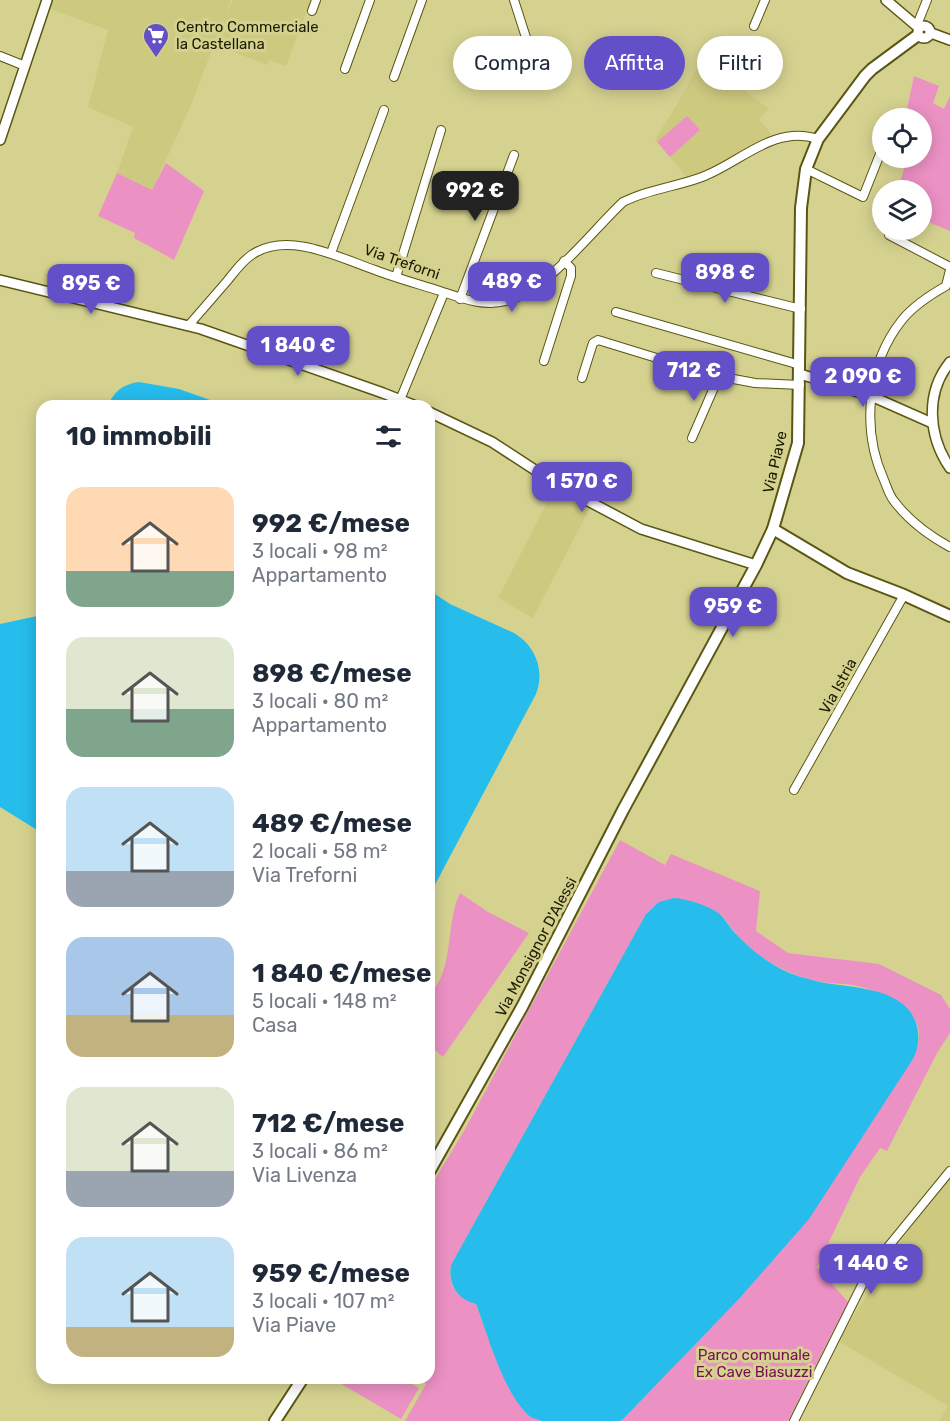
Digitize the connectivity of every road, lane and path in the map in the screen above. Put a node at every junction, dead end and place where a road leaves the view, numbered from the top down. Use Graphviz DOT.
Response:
graph roads {
  1 [pos="47,0"];
  2 [pos="316,0"];
  3 [pos="370,0"];
  4 [pos="423,0"];
  5 [pos="514,0"];
  6 [pos="765,0"];
  7 [pos="886,0"];
  8 [pos="927,0"];
  9 [pos="312,11"];
  10 [pos="754,26"];
  11 [pos="918,29"];
  12 [pos="526,36"];
  13 [pos="950,40"];
  14 [pos="0,56"];
  15 [pos="25,66"];
  16 [pos="345,69"];
  17 [pos="394,77"];
  18 [pos="384,110"];
  19 [pos="4,116"];
  20 [pos="441,130"];
  21 [pos="818,139"];
  22 [pos="0,140"];
  23 [pos="514,155"];
  24 [pos="874,168"];
  25 [pos="806,169"];
  26 [pos="898,240"];
  27 [pos="331,253"];
  28 [pos="564,261"];
  29 [pos="950,268"];
  30 [pos="656,273"];
  31 [pos="396,277"];
  32 [pos="0,280"];
  33 [pos="444,293"];
  34 [pos="460,299"];
  35 [pos="801,309"];
  36 [pos="616,312"];
  37 [pos="189,325"];
  38 [pos="544,361"];
  39 [pos="950,362"];
  40 [pos="800,374"];
  41 [pos="719,376"];
  42 [pos="582,378"];
  43 [pos="872,396"];
  44 [pos="400,400"];
  45 [pos="435,415"];
  46 [pos="932,423"];
  47 [pos="692,438"];
  48 [pos="950,468"];
  49 [pos="773,529"];
  50 [pos="950,547"];
  51 [pos="756,565"];
  52 [pos="904,595"];
  53 [pos="950,616"];
  54 [pos="665,733"];
  55 [pos="794,790"];
  56 [pos="435,1161"];
  57 [pos="950,1171"];
  58 [pos="299,1384"];
  59 [pos="275,1421"];
  60 [pos="794,1421"];
  1 -- 15 [label="street"];
  2 -- 9 [label="street"];
  3 -- 16 [label="street"];
  4 -- 17 [label="street"];
  5 -- 12 [label="street"];
  6 -- 10 [label="street"];
  7 -- 11 [label="street"];
  8 -- 11 [label="street"];
  11 -- 13 [label="street"];
  11 -- 21 [label="main road, Via Piave"];
  14 -- 15 [label="street"];
  15 -- 19 [label="street"];
  18 -- 27 [label="street"];
  19 -- 22 [label="street"];
  20 -- 31 [label="street"];
  21 -- 25 [label="main road, Via Piave"];
  21 -- 28 [label="street, Via Treforni"];
  23 -- 34 [label="street"];
  24 -- 25 [label="street"];
  25 -- 35 [label="main road, Via Piave"];
  26 -- 29 [label="street"];
  27 -- 31 [label="street, Via Treforni"];
  27 -- 37 [label="street, Via Treforni"];
  28 -- 34 [label="street, Via Treforni"];
  28 -- 38 [label="street"];
  29 -- 43 [label="street"];
  30 -- 35 [label="street"];
  31 -- 33 [label="street, Via Treforni"];
  32 -- 37 [label="street"];
  33 -- 34 [label="street, Via Treforni"];
  33 -- 44 [label="street"];
  35 -- 40 [label="main road, Via Piave"];
  36 -- 40 [label="street"];
  37 -- 44 [label="street"];
  39 -- 46 [label="street"];
  40 -- 41 [label="street"];
  40 -- 43 [label="street"];
  40 -- 49 [label="main road, Via Piave"];
  41 -- 42 [label="street"];
  41 -- 47 [label="street"];
  43 -- 46 [label="street"];
  43 -- 50 [label="street"];
  45 -- 51 [label="street"];
  46 -- 48 [label="street"];
  49 -- 51 [label="main road, Via Piave"];
  49 -- 52 [label="main road"];
  51 -- 54 [label="main road, Via Piave"];
  52 -- 53 [label="main road"];
  52 -- 55 [label="street, Via Istria"];
  54 -- 56 [label="main road, Via Monsignor D'Alessi"];
  57 -- 60 [label="street"];
  58 -- 59 [label="main road"];
}
